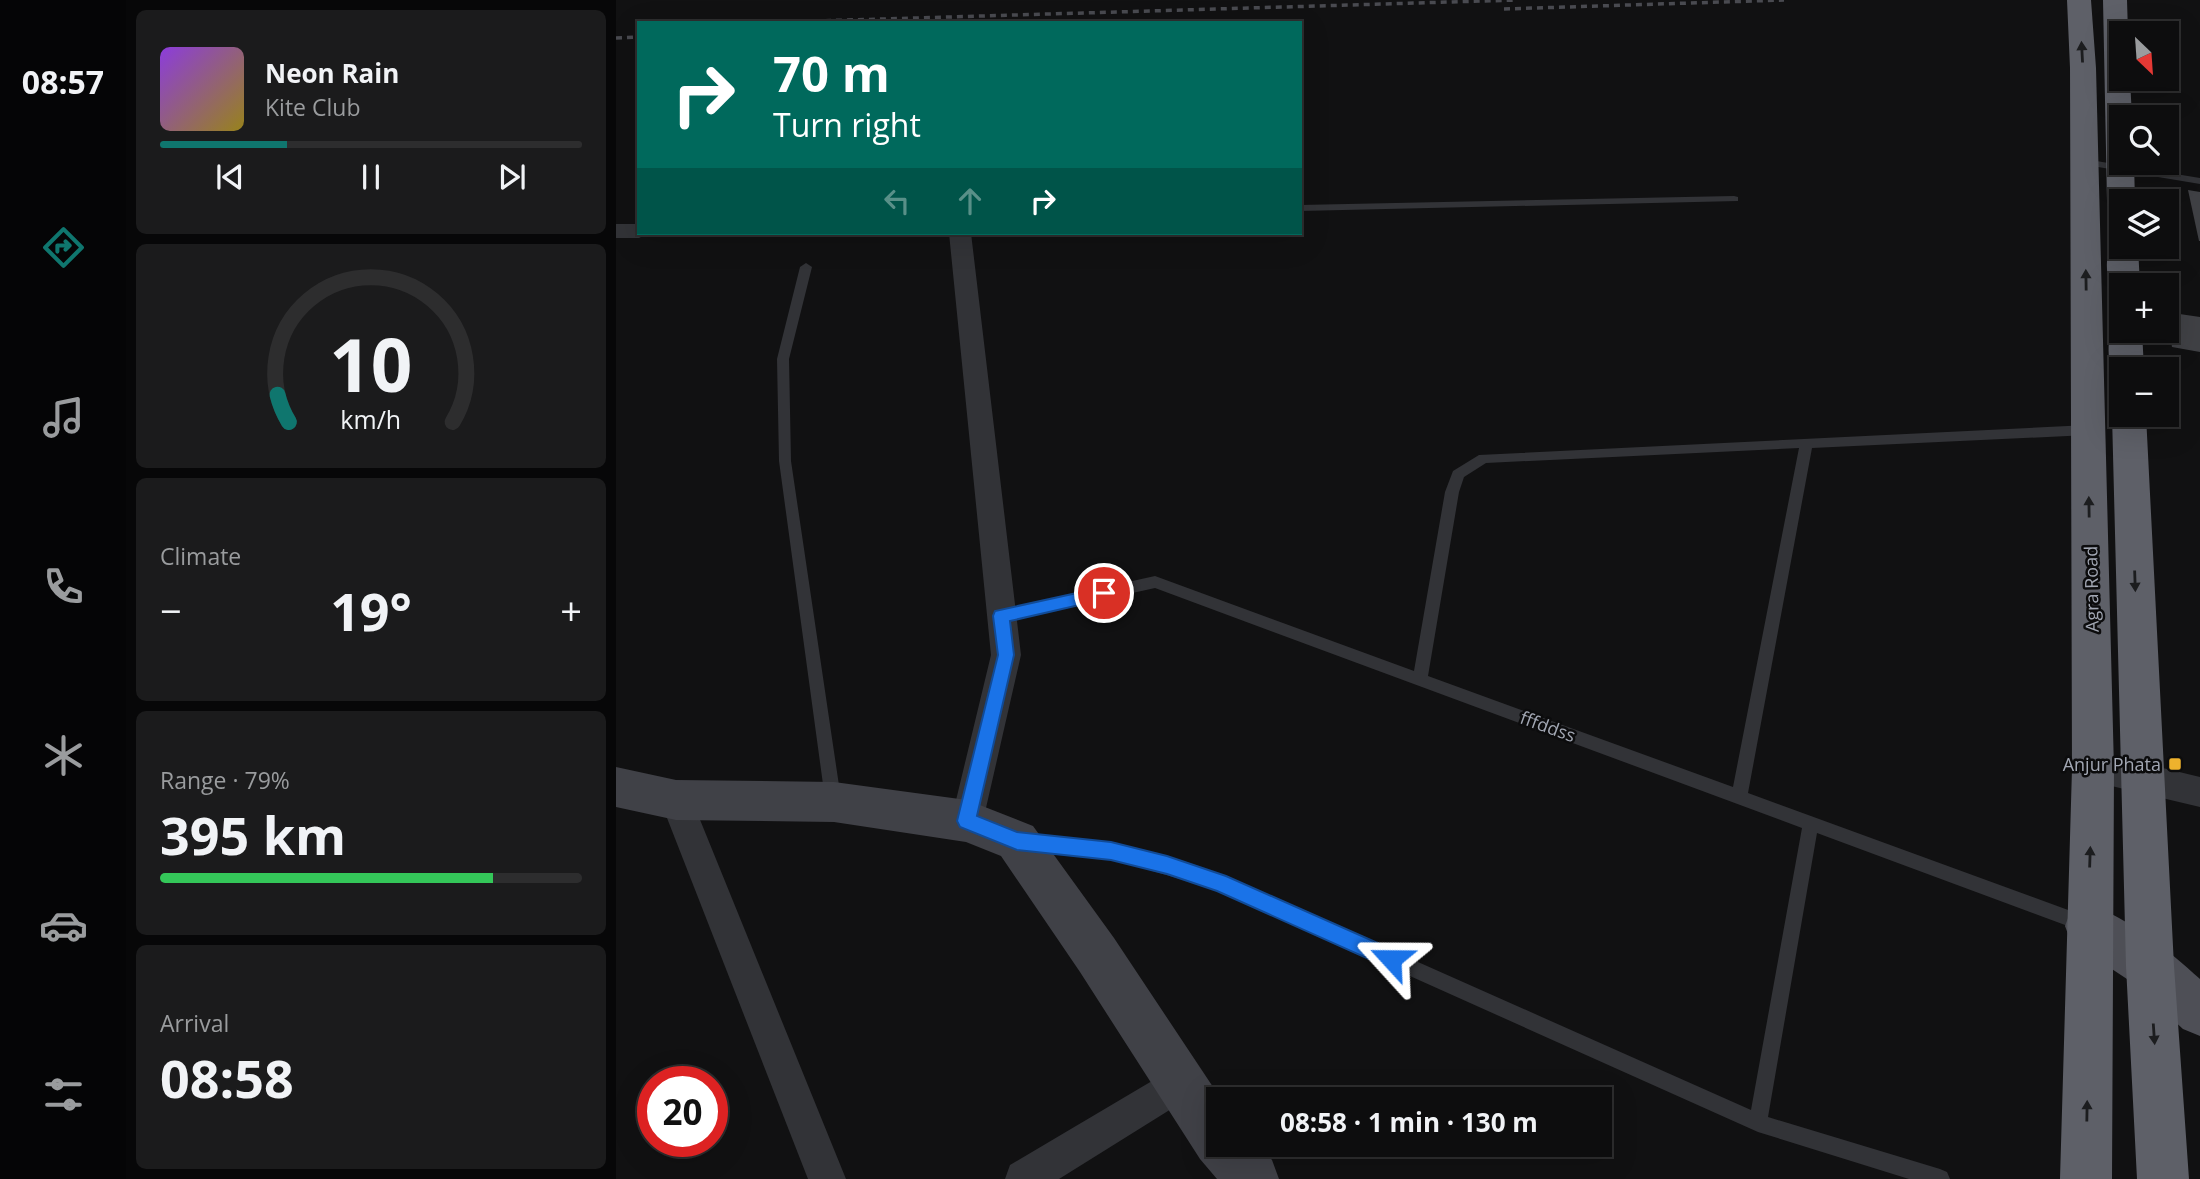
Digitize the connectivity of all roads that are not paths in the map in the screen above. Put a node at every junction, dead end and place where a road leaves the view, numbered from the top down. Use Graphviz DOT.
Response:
graph roads {
  1 [pos="2079,0"];
  2 [pos="2115,0"];
  3 [pos="2118,105"];
  4 [pos="2084,162"];
  5 [pos="2109,165"];
  6 [pos="2166,175"];
  7 [pos="2200,181"];
  8 [pos="1734,199"];
  9 [pos="1302,208"];
  10 [pos="616,231"];
  11 [pos="637,231"];
  12 [pos="960,235"];
  13 [pos="806,267"];
  14 [pos="2129,427"];
  15 [pos="2088,430"];
  16 [pos="1806,443"];
  17 [pos="1001,616"];
  18 [pos="1420,679"];
  19 [pos="2093,769"];
  20 [pos="2142,777"];
  21 [pos="616,787"];
  22 [pos="2200,792"];
  23 [pos="1739,797"];
  24 [pos="676,800"];
  25 [pos="834,802"];
  26 [pos="967,821"];
  27 [pos="1811,823"];
  28 [pos="1017,841"];
  29 [pos="2088,926"];
  30 [pos="2150,966"];
  31 [pos="2200,1012"];
  32 [pos="1179,1083"];
  33 [pos="1206,1123"];
  34 [pos="1758,1123"];
  35 [pos="1233,1157"];
  36 [pos="827,1179"];
  37 [pos="1024,1179"];
  38 [pos="1253,1179"];
  39 [pos="1940,1179"];
  40 [pos="2086,1179"];
  41 [pos="2163,1179"];
  4 -- 1 [label="highway, Agra Road, one-way"];
  2 -- 3 [label="highway"];
  4 -- 5 [label="lane"];
  15 -- 4 [label="highway, Agra Road, one-way"];
  6 -- 7 [label="lane"];
  8 -- 9 [label="lane"];
  10 -- 11 [label="street"];
  12 -- 17 [label="street"];
  13 -- 25 [label="lane"];
  14 -- 20 [label="highway, one-way"];
  15 -- 16 [label="lane"];
  19 -- 15 [label="highway, Agra Road, one-way"];
  16 -- 18 [label="lane"];
  16 -- 23 [label="lane"];
  17 -- 18 [label="lane, fffddss"];
  17 -- 26 [label="street"];
  18 -- 23 [label="lane, fffddss"];
  19 -- 20 [label="street"];
  29 -- 19 [label="highway, Agra Road, one-way"];
  20 -- 22 [label="street"];
  20 -- 30 [label="highway"];
  21 -- 24 [label="street"];
  23 -- 27 [label="lane, fffddss"];
  24 -- 25 [label="street"];
  24 -- 36 [label="street"];
  25 -- 26 [label="street"];
  26 -- 28 [label="street"];
  27 -- 29 [label="lane, fffddss"];
  27 -- 34 [label="lane"];
  28 -- 32 [label="street"];
  28 -- 34 [label="lane"];
  29 -- 30 [label="main road"];
  40 -- 29 [label="highway, Agra Road, one-way"];
  30 -- 31 [label="main road"];
  30 -- 41 [label="highway, one-way"];
  32 -- 33 [label="street"];
  32 -- 37 [label="street"];
  34 -- 39 [label="lane"];
  35 -- 38 [label="street"];
}
